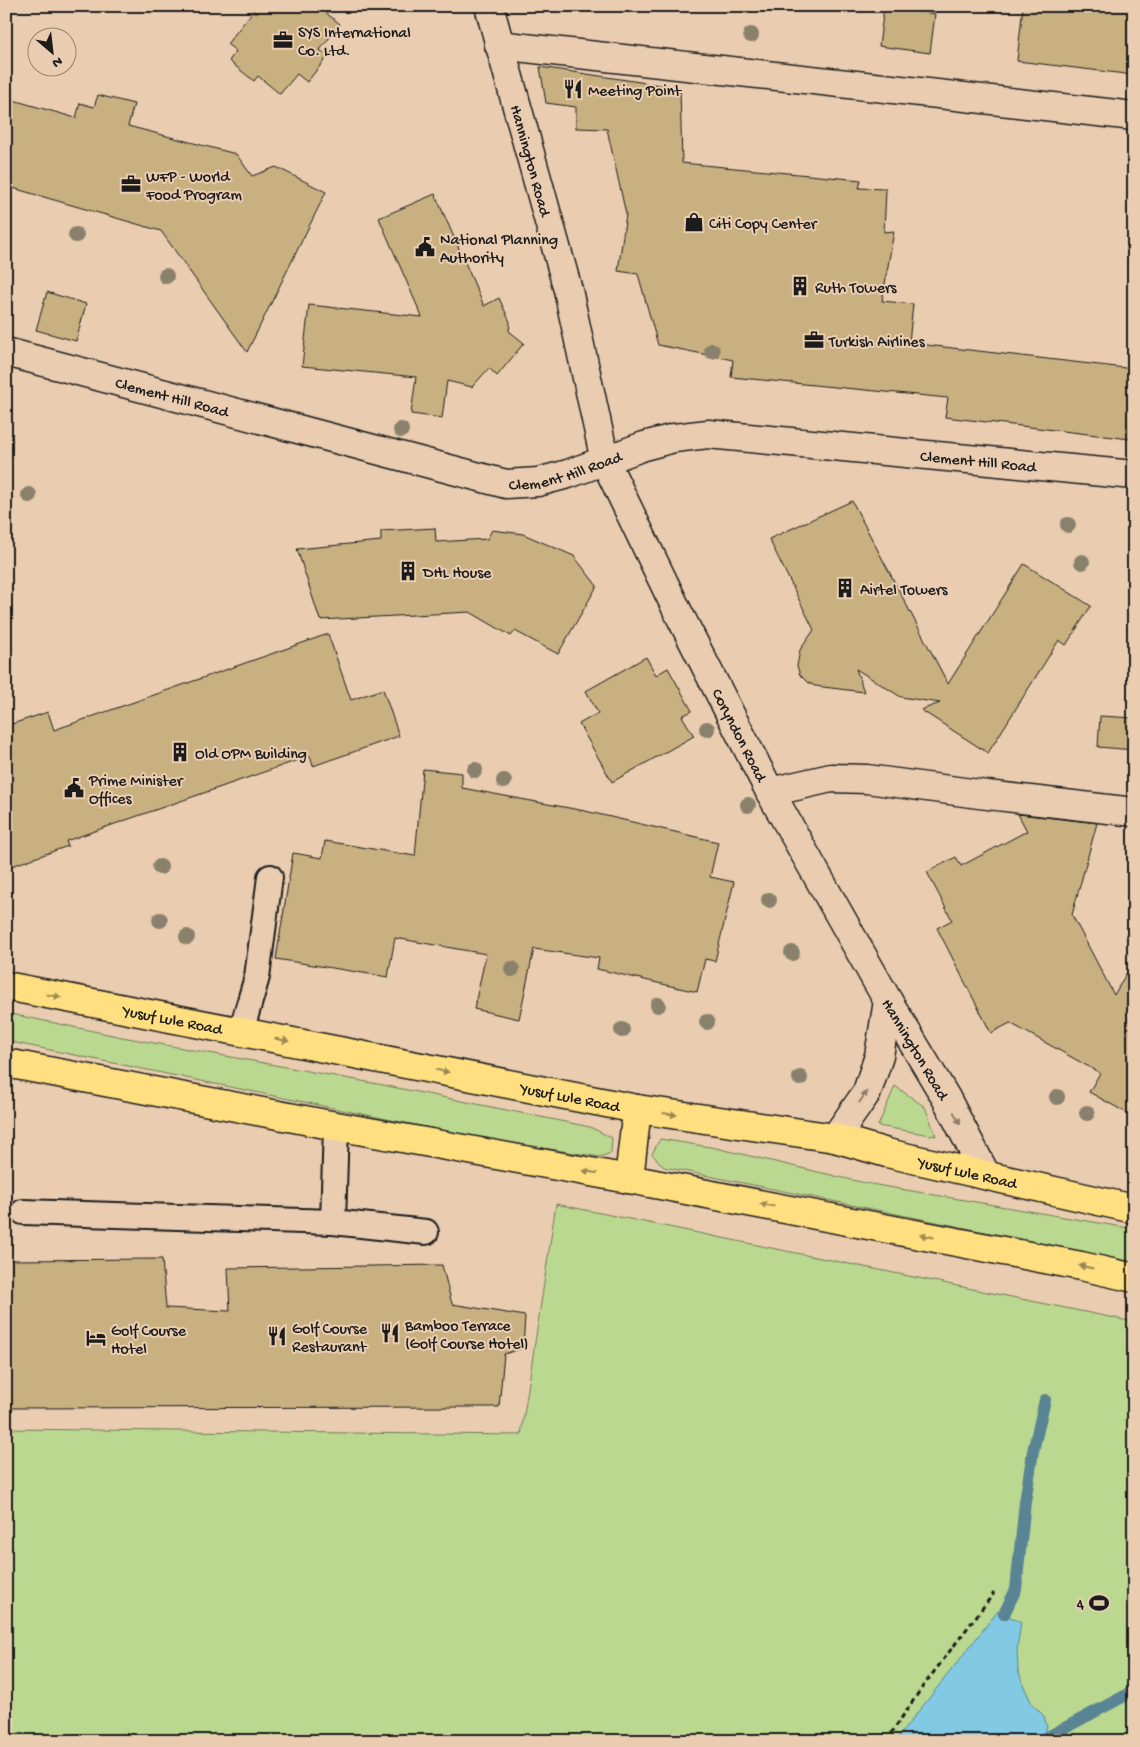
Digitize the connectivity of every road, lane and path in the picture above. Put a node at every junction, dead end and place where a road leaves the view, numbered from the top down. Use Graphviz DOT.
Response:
graph roads {
  1 [pos="489,6"];
  2 [pos="499,45"];
  3 [pos="1134,116"];
  4 [pos="6,352"];
  5 [pos="605,461"];
  6 [pos="1134,474"];
  7 [pos="770,792"];
  8 [pos="1134,812"];
  9 [pos="270,877"];
  10 [pos="6,986"];
  11 [pos="888,1001"];
  12 [pos="241,1032"];
  13 [pos="6,1063"];
  14 [pos="637,1109"];
  15 [pos="336,1126"];
  16 [pos="836,1138"];
  17 [pos="986,1175"];
  18 [pos="630,1179"];
  19 [pos="1134,1209"];
  20 [pos="23,1212"];
  21 [pos="333,1222"];
  22 [pos="426,1232"];
  23 [pos="1134,1278"];
  24 [pos="994,1593"];
  25 [pos="886,1741"];
  1 -- 2 [label="street, Hannington Road"];
  2 -- 3 [label="street"];
  2 -- 5 [label="street, Hannington Road"];
  4 -- 5 [label="street, Clement Hill Road"];
  5 -- 6 [label="street, Clement Hill Road"];
  5 -- 7 [label="street, Coryndon Road"];
  7 -- 8 [label="street"];
  7 -- 11 [label="street, Coryndon Road"];
  9 -- 12 [label="lane"];
  10 -- 12 [label="main road, Yusuf Lule Road, one-way"];
  16 -- 11 [label="street, Hannington Road, one-way"];
  11 -- 17 [label="street, Hannington Road, one-way"];
  12 -- 14 [label="main road, Yusuf Lule Road, one-way"];
  13 -- 15 [label="main road"];
  14 -- 16 [label="main road, Yusuf Lule Road, one-way"];
  14 -- 18 [label="main road"];
  18 -- 15 [label="main road, one-way"];
  15 -- 21 [label="lane"];
  16 -- 17 [label="main road, Yusuf Lule Road"];
  17 -- 19 [label="main road, Yusuf Lule Road"];
  23 -- 18 [label="main road, one-way"];
  20 -- 21 [label="lane"];
  21 -- 22 [label="lane"];
  24 -- 25 [label="path"];
}
